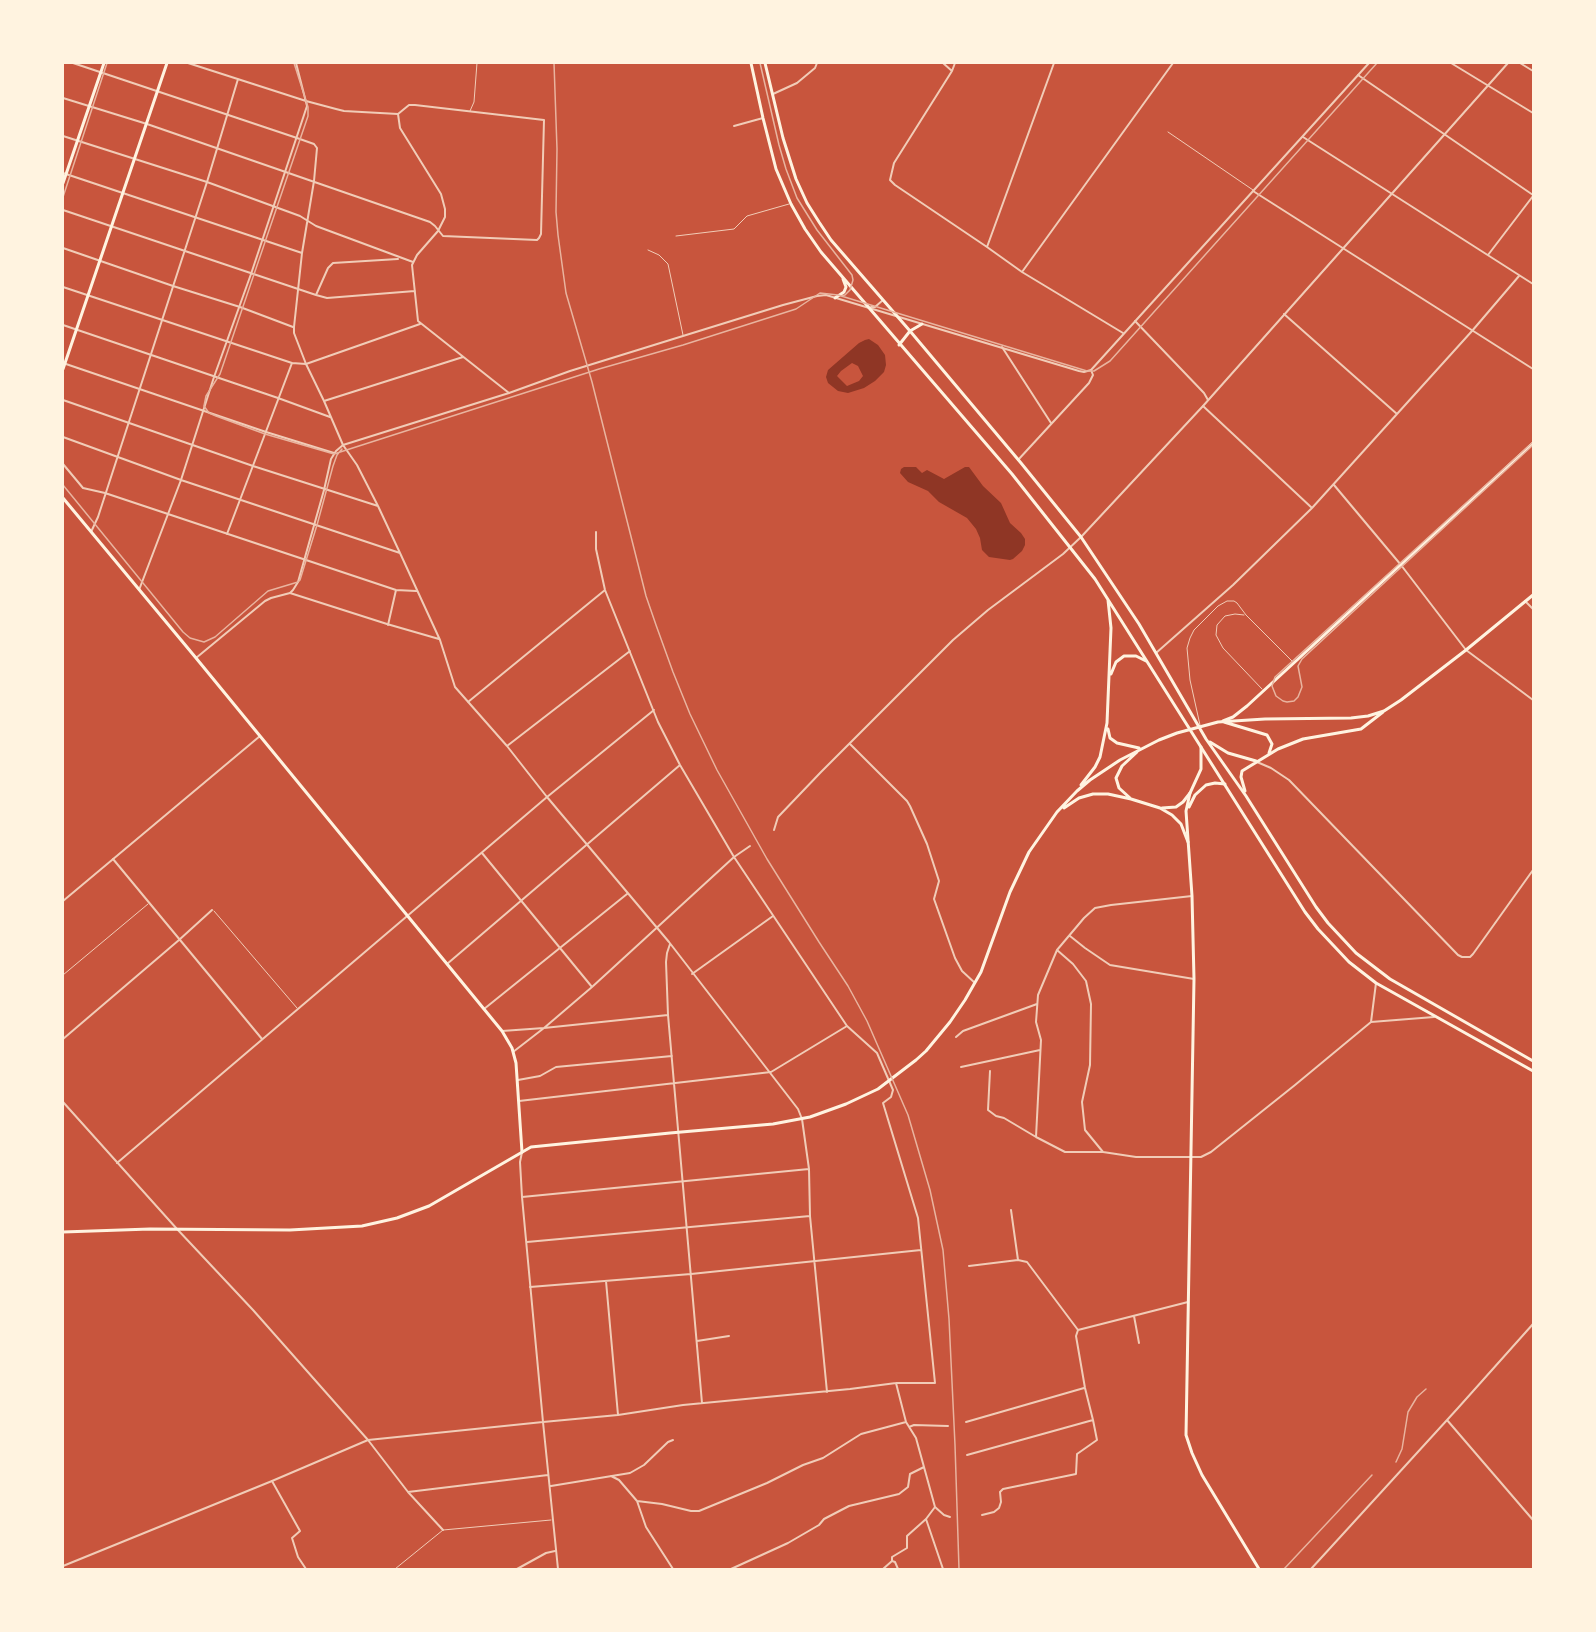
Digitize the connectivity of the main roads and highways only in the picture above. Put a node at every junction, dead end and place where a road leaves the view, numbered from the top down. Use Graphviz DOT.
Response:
graph roads {
  1 [pos="104,63"];
  2 [pos="167,63"];
  3 [pos="752,63"];
  4 [pos="765,63"];
  5 [pos="64,173"];
  6 [pos="63,183"];
  7 [pos="842,277"];
  8 [pos="835,298"];
  9 [pos="922,324"];
  10 [pos="910,331"];
  11 [pos="899,345"];
  12 [pos="64,363"];
  13 [pos="63,369"];
  14 [pos="1533,444"];
  15 [pos="63,498"];
  16 [pos="1533,595"];
  17 [pos="1108,598"];
  18 [pos="1149,663"];
  19 [pos="1110,679"];
  20 [pos="1384,711"];
  21 [pos="1220,722"];
  22 [pos="1107,723"];
  23 [pos="1206,739"];
  24 [pos="1201,746"];
  25 [pos="1142,748"];
  26 [pos="1268,755"];
  27 [pos="1257,762"];
  28 [pos="1226,785"];
  29 [pos="1077,791"];
  30 [pos="1190,793"];
  31 [pos="1246,796"];
  32 [pos="1131,799"];
  33 [pos="1160,808"];
  34 [pos="1186,811"];
  35 [pos="1058,812"];
  36 [pos="1188,842"];
  37 [pos="1533,1061"];
  38 [pos="1533,1071"];
  39 [pos="522,1152"];
  40 [pos="63,1232"];
  41 [pos="1259,1569"];
  1 -- 5 [label="main road"];
  2 -- 12 [label="main road"];
  3 -- 7 [label="main road"];
  4 -- 10 [label="main road"];
  5 -- 6 [label="main road"];
  7 -- 8 [label="main road"];
  7 -- 11 [label="main road"];
  9 -- 10 [label="main road"];
  10 -- 11 [label="main road"];
  10 -- 23 [label="main road"];
  11 -- 17 [label="main road"];
  12 -- 13 [label="main road"];
  14 -- 21 [label="main road"];
  15 -- 39 [label="main road"];
  16 -- 20 [label="main road"];
  17 -- 18 [label="main road"];
  17 -- 19 [label="main road"];
  18 -- 19 [label="main road"];
  18 -- 24 [label="main road"];
  19 -- 22 [label="main road"];
  20 -- 21 [label="main road"];
  20 -- 26 [label="main road"];
  21 -- 25 [label="main road"];
  21 -- 26 [label="main road"];
  22 -- 25 [label="main road"];
  22 -- 29 [label="main road"];
  23 -- 27 [label="main road"];
  23 -- 31 [label="main road"];
  24 -- 28 [label="main road"];
  24 -- 30 [label="main road"];
  25 -- 29 [label="main road"];
  25 -- 32 [label="main road"];
  26 -- 27 [label="main road"];
  27 -- 31 [label="main road"];
  28 -- 34 [label="main road"];
  28 -- 38 [label="main road"];
  29 -- 35 [label="main road"];
  30 -- 33 [label="main road"];
  30 -- 34 [label="main road"];
  31 -- 37 [label="main road"];
  32 -- 33 [label="main road"];
  32 -- 35 [label="main road"];
  33 -- 36 [label="main road"];
  34 -- 36 [label="main road"];
  35 -- 39 [label="main road"];
  36 -- 41 [label="main road"];
  39 -- 40 [label="main road"];
}
